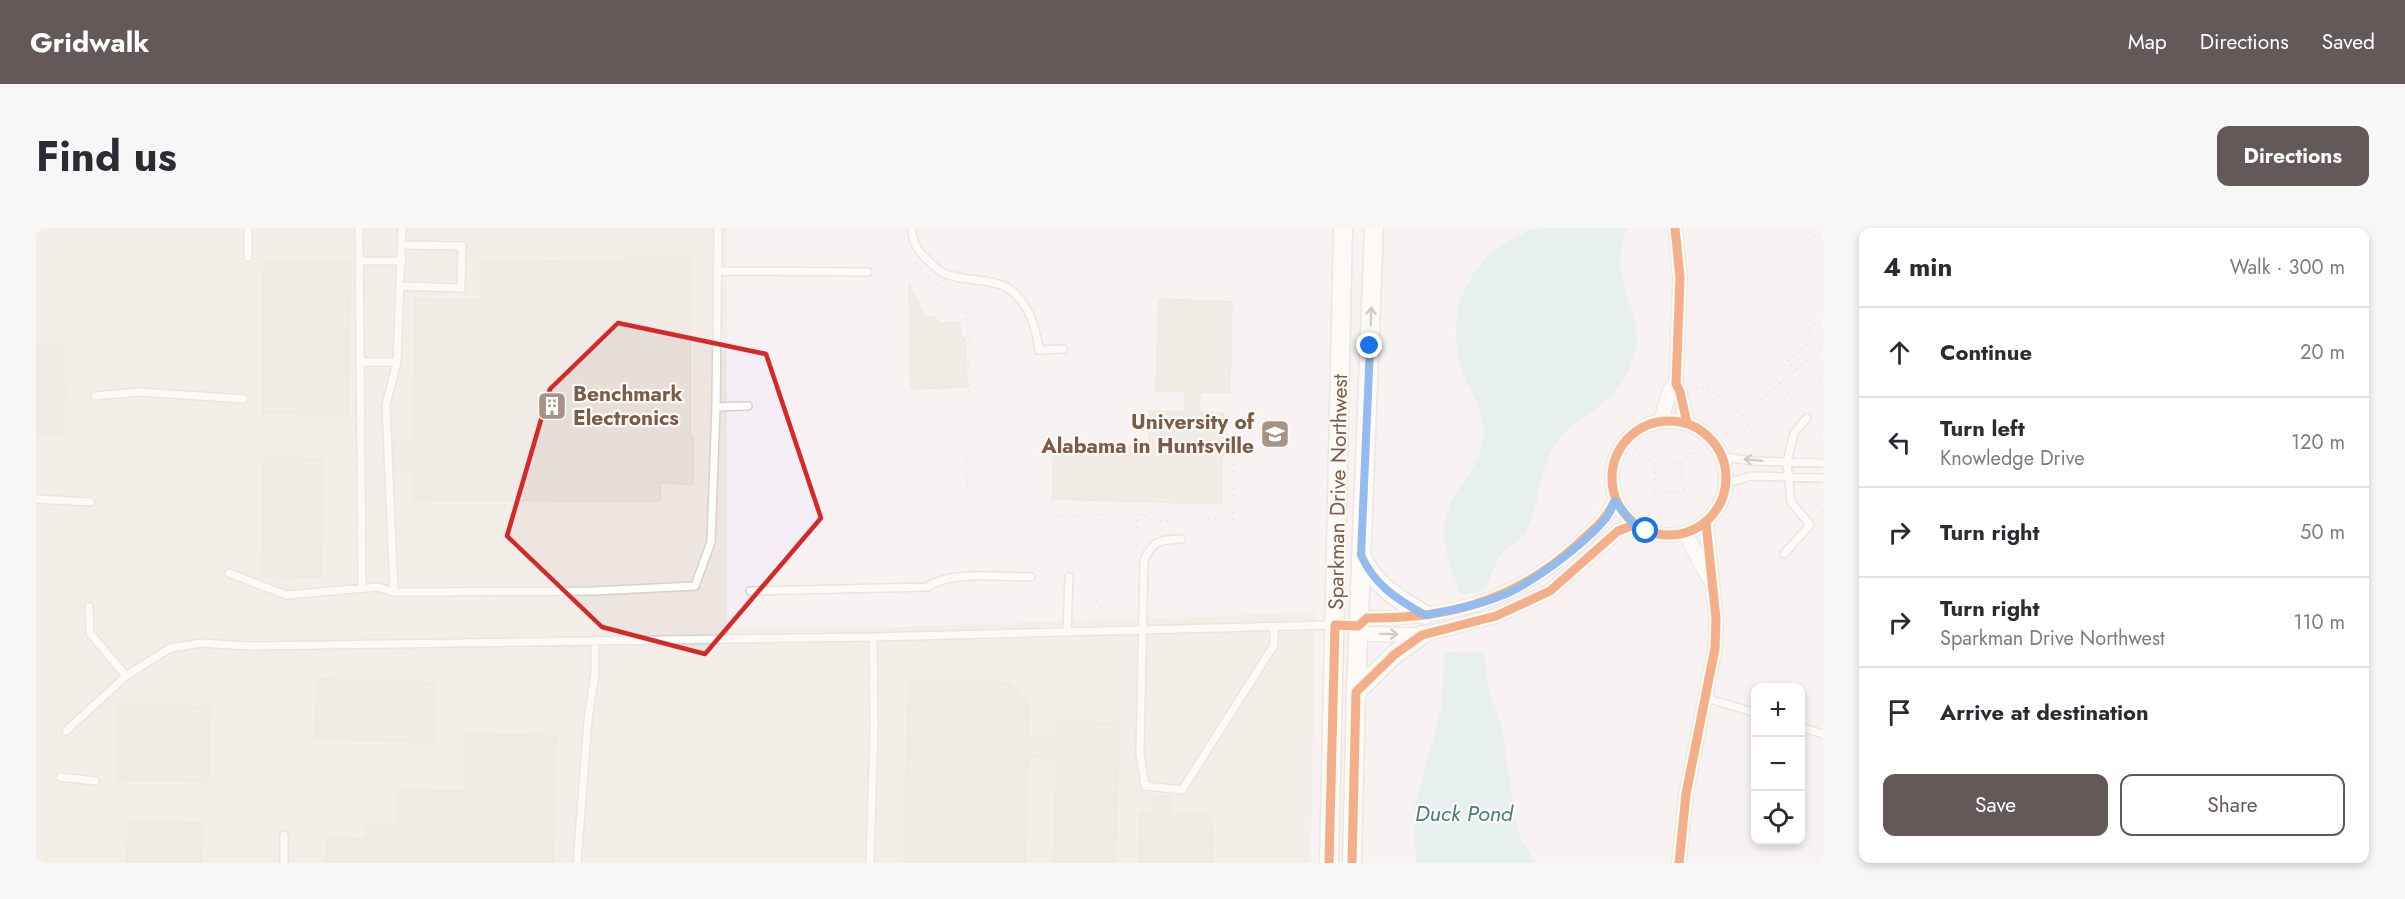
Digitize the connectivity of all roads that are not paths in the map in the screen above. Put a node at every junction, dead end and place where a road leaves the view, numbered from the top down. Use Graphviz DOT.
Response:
graph roads {
  1 [pos="248,228"];
  2 [pos="359,228"];
  3 [pos="402,228"];
  4 [pos="718,228"];
  5 [pos="912,228"];
  6 [pos="1344,228"];
  7 [pos="1374,228"];
  8 [pos="1675,228"];
  9 [pos="402,246"];
  10 [pos="248,257"];
  11 [pos="360,261"];
  12 [pos="402,261"];
  13 [pos="718,271"];
  14 [pos="867,272"];
  15 [pos="401,286"];
  16 [pos="1063,349"];
  17 [pos="361,362"];
  18 [pos="397,362"];
  19 [pos="1676,384"];
  20 [pos="95,396"];
  21 [pos="244,399"];
  22 [pos="747,406"];
  23 [pos="716,407"];
  24 [pos="1807,418"];
  25 [pos="1661,421"];
  26 [pos="1687,423"];
  27 [pos="1725,457"];
  28 [pos="1787,462"];
  29 [pos="1823,463"];
  30 [pos="1788,477"];
  31 [pos="1823,478"];
  32 [pos="1728,483"];
  33 [pos="36,499"];
  34 [pos="1615,501"];
  35 [pos="90,502"];
  36 [pos="1706,517"];
  37 [pos="1635,520"];
  38 [pos="1686,534"];
  39 [pos="1180,539"];
  40 [pos="1784,554"];
  41 [pos="1361,555"];
  42 [pos="229,573"];
  43 [pos="1031,576"];
  44 [pos="1069,577"];
  45 [pos="362,587"];
  46 [pos="1713,589"];
  47 [pos="750,591"];
  48 [pos="394,592"];
  49 [pos="88,607"];
  50 [pos="1425,615"];
  51 [pos="1335,625"];
  52 [pos="1359,626"];
  53 [pos="1274,627"];
  54 [pos="1144,630"];
  55 [pos="1067,632"];
  56 [pos="1422,635"];
  57 [pos="873,637"];
  58 [pos="596,640"];
  59 [pos="126,676"];
  60 [pos="1356,692"];
  61 [pos="1706,698"];
  62 [pos="1751,712"];
  63 [pos="1805,729"];
  64 [pos="66,731"];
  65 [pos="1823,734"];
  66 [pos="60,777"];
  67 [pos="95,781"];
  68 [pos="284,835"];
  69 [pos="284,863"];
  70 [pos="577,863"];
  71 [pos="870,863"];
  72 [pos="1329,863"];
  73 [pos="1352,863"];
  74 [pos="1679,863"];
  1 -- 10 [label="lane"];
  2 -- 11 [label="lane"];
  3 -- 9 [label="lane"];
  4 -- 13 [label="lane"];
  5 -- 16 [label="lane"];
  6 -- 51 [label="main road, Sparkman Drive Northwest"];
  41 -- 7 [label="main road, Sparkman Drive Northwest, one-way"];
  8 -- 19 [label="street"];
  9 -- 12 [label="lane"];
  9 -- 15 [label="lane"];
  11 -- 12 [label="lane"];
  11 -- 17 [label="lane"];
  12 -- 15 [label="lane"];
  13 -- 14 [label="lane"];
  13 -- 23 [label="lane"];
  15 -- 18 [label="lane"];
  17 -- 18 [label="lane"];
  17 -- 45 [label="lane"];
  18 -- 48 [label="lane"];
  19 -- 25 [label="street"];
  19 -- 26 [label="street"];
  20 -- 21 [label="lane"];
  22 -- 23 [label="lane"];
  23 -- 48 [label="lane"];
  24 -- 28 [label="lane"];
  25 -- 26 [label="street"];
  25 -- 34 [label="street"];
  26 -- 27 [label="street"];
  28 -- 27 [label="lane, one-way"];
  27 -- 32 [label="street"];
  28 -- 29 [label="lane"];
  28 -- 30 [label="lane"];
  30 -- 31 [label="lane"];
  30 -- 32 [label="lane"];
  30 -- 40 [label="lane"];
  32 -- 36 [label="street"];
  33 -- 35 [label="lane"];
  34 -- 37 [label="street"];
  34 -- 50 [label="street"];
  36 -- 38 [label="street"];
  36 -- 46 [label="street"];
  37 -- 38 [label="street"];
  37 -- 56 [label="street"];
  38 -- 46 [label="street"];
  39 -- 54 [label="lane"];
  41 -- 50 [label="main road"];
  41 -- 52 [label="main road, Sparkman Drive Northwest"];
  42 -- 45 [label="lane"];
  43 -- 47 [label="lane"];
  44 -- 55 [label="lane"];
  45 -- 48 [label="lane"];
  46 -- 61 [label="street"];
  49 -- 59 [label="lane"];
  50 -- 52 [label="street"];
  51 -- 52 [label="street"];
  51 -- 53 [label="lane"];
  51 -- 72 [label="main road, Sparkman Drive Northwest"];
  52 -- 56 [label="street, one-way"];
  52 -- 60 [label="main road, Sparkman Drive Northwest"];
  53 -- 54 [label="lane"];
  53 -- 54 [label="lane"];
  54 -- 55 [label="lane"];
  55 -- 57 [label="lane"];
  56 -- 60 [label="main road"];
  57 -- 58 [label="lane"];
  57 -- 71 [label="lane"];
  58 -- 59 [label="lane"];
  58 -- 70 [label="lane"];
  59 -- 64 [label="lane"];
  60 -- 73 [label="main road, Sparkman Drive Northwest"];
  61 -- 62 [label="lane"];
  61 -- 74 [label="street"];
  63 -- 65 [label="lane"];
  66 -- 67 [label="lane"];
  68 -- 69 [label="lane"];
}
